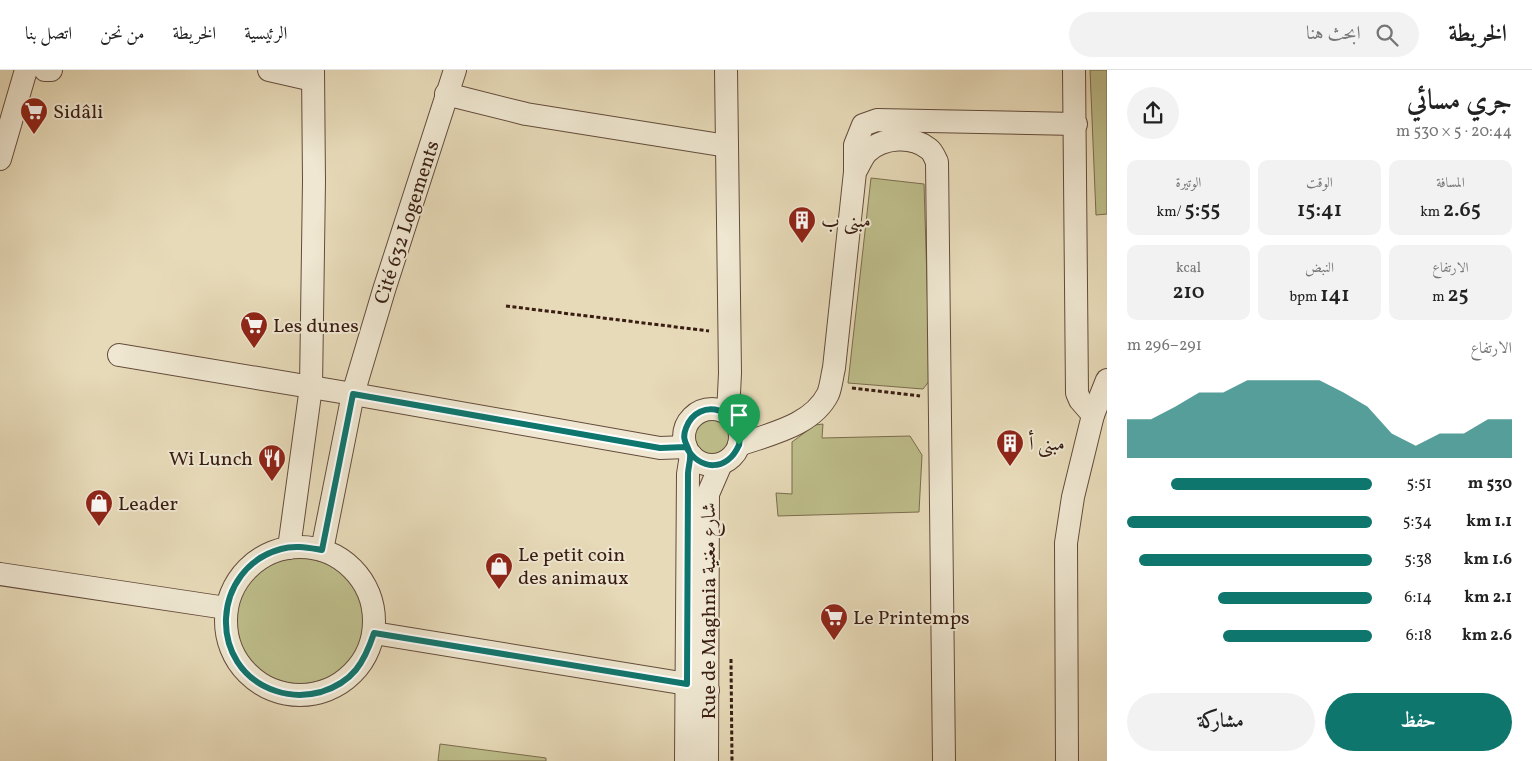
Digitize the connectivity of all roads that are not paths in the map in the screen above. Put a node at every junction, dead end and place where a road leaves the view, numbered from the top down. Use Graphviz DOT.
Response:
graph roads {
  1 [pos="26,70"];
  2 [pos="45,70"];
  3 [pos="51,70"];
  4 [pos="269,70"];
  5 [pos="455,70"];
  6 [pos="726,70"];
  7 [pos="1074,70"];
  8 [pos="313,75"];
  9 [pos="446,94"];
  10 [pos="7,111"];
  11 [pos="1076,124"];
  12 [pos="727,146"];
  13 [pos="0,160"];
  14 [pos="855,172"];
  15 [pos="119,355"];
  16 [pos="1107,380"];
  17 [pos="310,387"];
  18 [pos="353,394"];
  19 [pos="728,414"];
  20 [pos="1093,415"];
  21 [pos="739,445"];
  22 [pos="688,451"];
  23 [pos="721,464"];
  24 [pos="290,548"];
  25 [pos="322,550"];
  26 [pos="0,574"];
  27 [pos="226,608"];
  28 [pos="374,633"];
  29 [pos="698,687"];
  30 [pos="686,761"];
  31 [pos="707,761"];
  32 [pos="944,761"];
  33 [pos="1067,761"];
  1 -- 10 [label="street"];
  2 -- 3 [label="street"];
  4 -- 8 [label="street"];
  5 -- 9 [label="street, Cité 632 Logements"];
  6 -- 12 [label="street"];
  7 -- 11 [label="street"];
  8 -- 17 [label="street"];
  9 -- 12 [label="street"];
  9 -- 18 [label="street, Cité 632 Logements"];
  10 -- 13 [label="street"];
  11 -- 14 [label="street"];
  11 -- 20 [label="street"];
  12 -- 19 [label="street"];
  14 -- 21 [label="street"];
  14 -- 32 [label="street"];
  15 -- 17 [label="street"];
  16 -- 20 [label="street"];
  17 -- 18 [label="street"];
  17 -- 24 [label="street"];
  18 -- 22 [label="street"];
  18 -- 25 [label="street, Cité 632 Logements"];
  19 -- 21 [label="street"];
  19 -- 22 [label="street"];
  20 -- 33 [label="street"];
  21 -- 23 [label="street"];
  22 -- 23 [label="street"];
  22 -- 29 [label="street, Rue de Maghnia شارع مغنية"];
  23 -- 29 [label="street, Rue de Maghnia شارع مغنية"];
  24 -- 25 [label="street"];
  24 -- 27 [label="street"];
  25 -- 28 [label="street"];
  26 -- 27 [label="street"];
  27 -- 28 [label="street"];
  28 -- 29 [label="street"];
  29 -- 30 [label="street, Rue de Maghnia شارع مغنية"];
  29 -- 31 [label="street, Rue de Maghnia شارع مغنية"];
}
